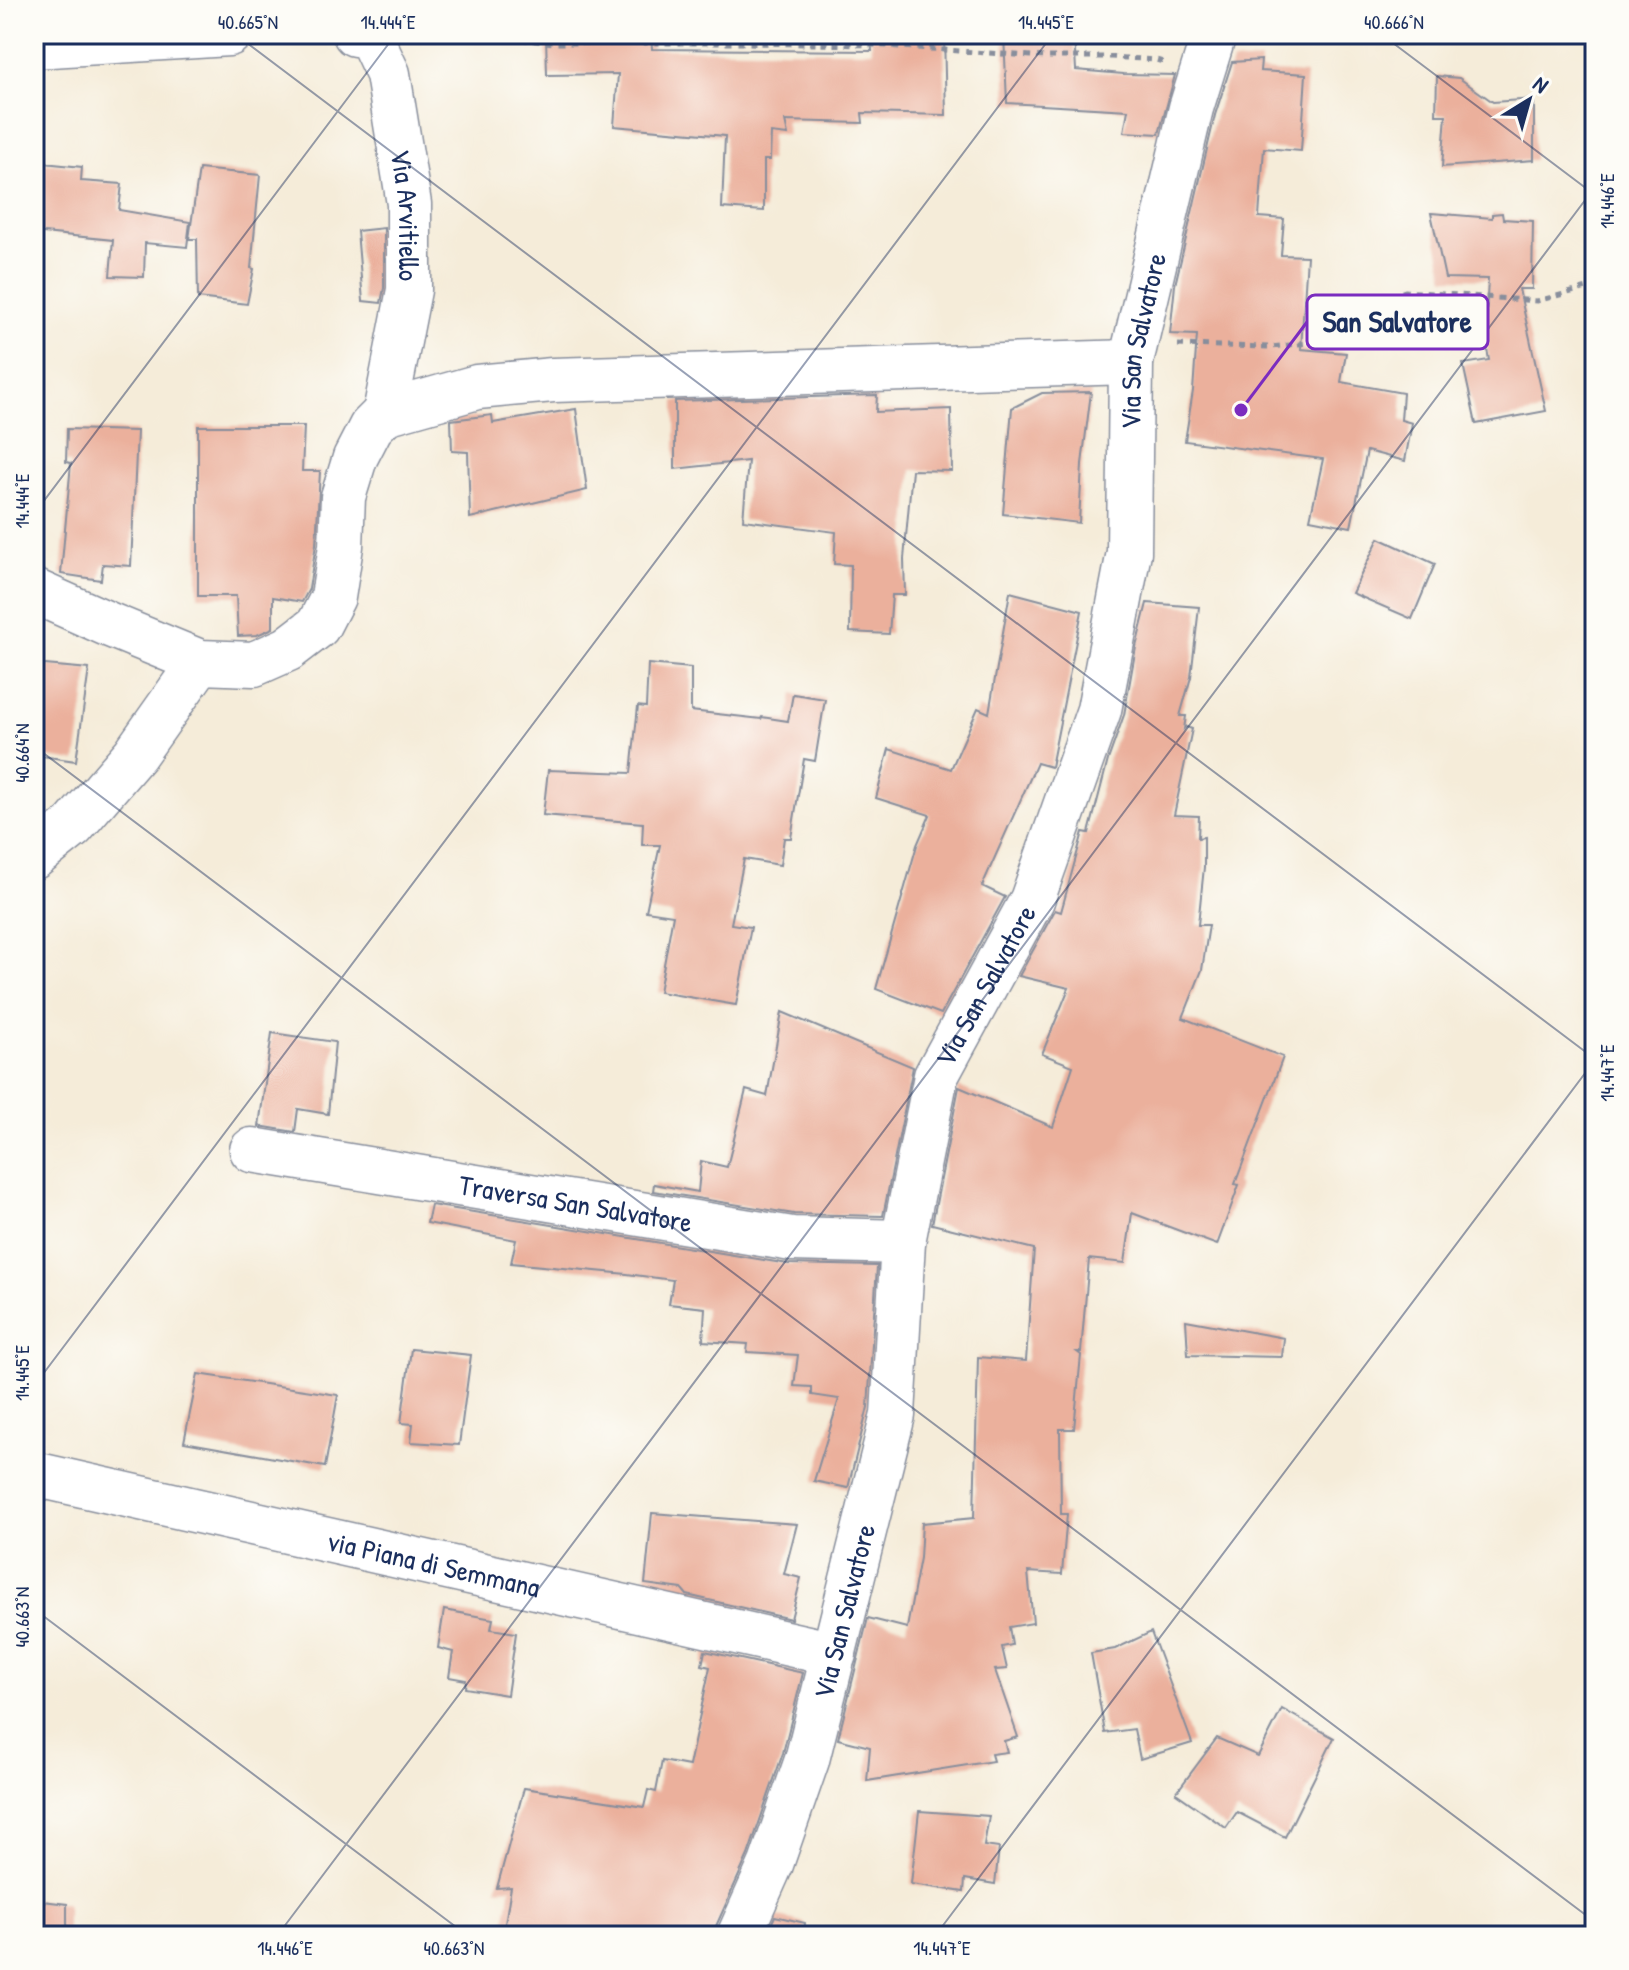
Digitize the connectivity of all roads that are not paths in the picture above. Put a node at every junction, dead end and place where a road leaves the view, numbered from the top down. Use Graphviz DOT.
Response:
graph roads {
  1 [pos="229,34"];
  2 [pos="355,34"];
  3 [pos="1214,34"];
  4 [pos="34,46"];
  5 [pos="1133,353"];
  6 [pos="385,413"];
  7 [pos="34,591"];
  8 [pos="200,662"];
  9 [pos="34,857"];
  10 [pos="252,1150"];
  11 [pos="903,1242"];
  12 [pos="34,1474"];
  13 [pos="834,1654"];
  14 [pos="739,1936"];
  1 -- 4 [label="street"];
  2 -- 6 [label="street, Via Arvitiello"];
  3 -- 5 [label="street, Via San Salvatore"];
  5 -- 6 [label="street"];
  5 -- 11 [label="street, Via San Salvatore"];
  6 -- 8 [label="street"];
  7 -- 8 [label="street"];
  8 -- 9 [label="street"];
  10 -- 11 [label="street, Traversa San Salvatore"];
  11 -- 13 [label="street, Via San Salvatore"];
  12 -- 13 [label="street, via Piana di Semmana"];
  13 -- 14 [label="street, Via San Salvatore"];
}
